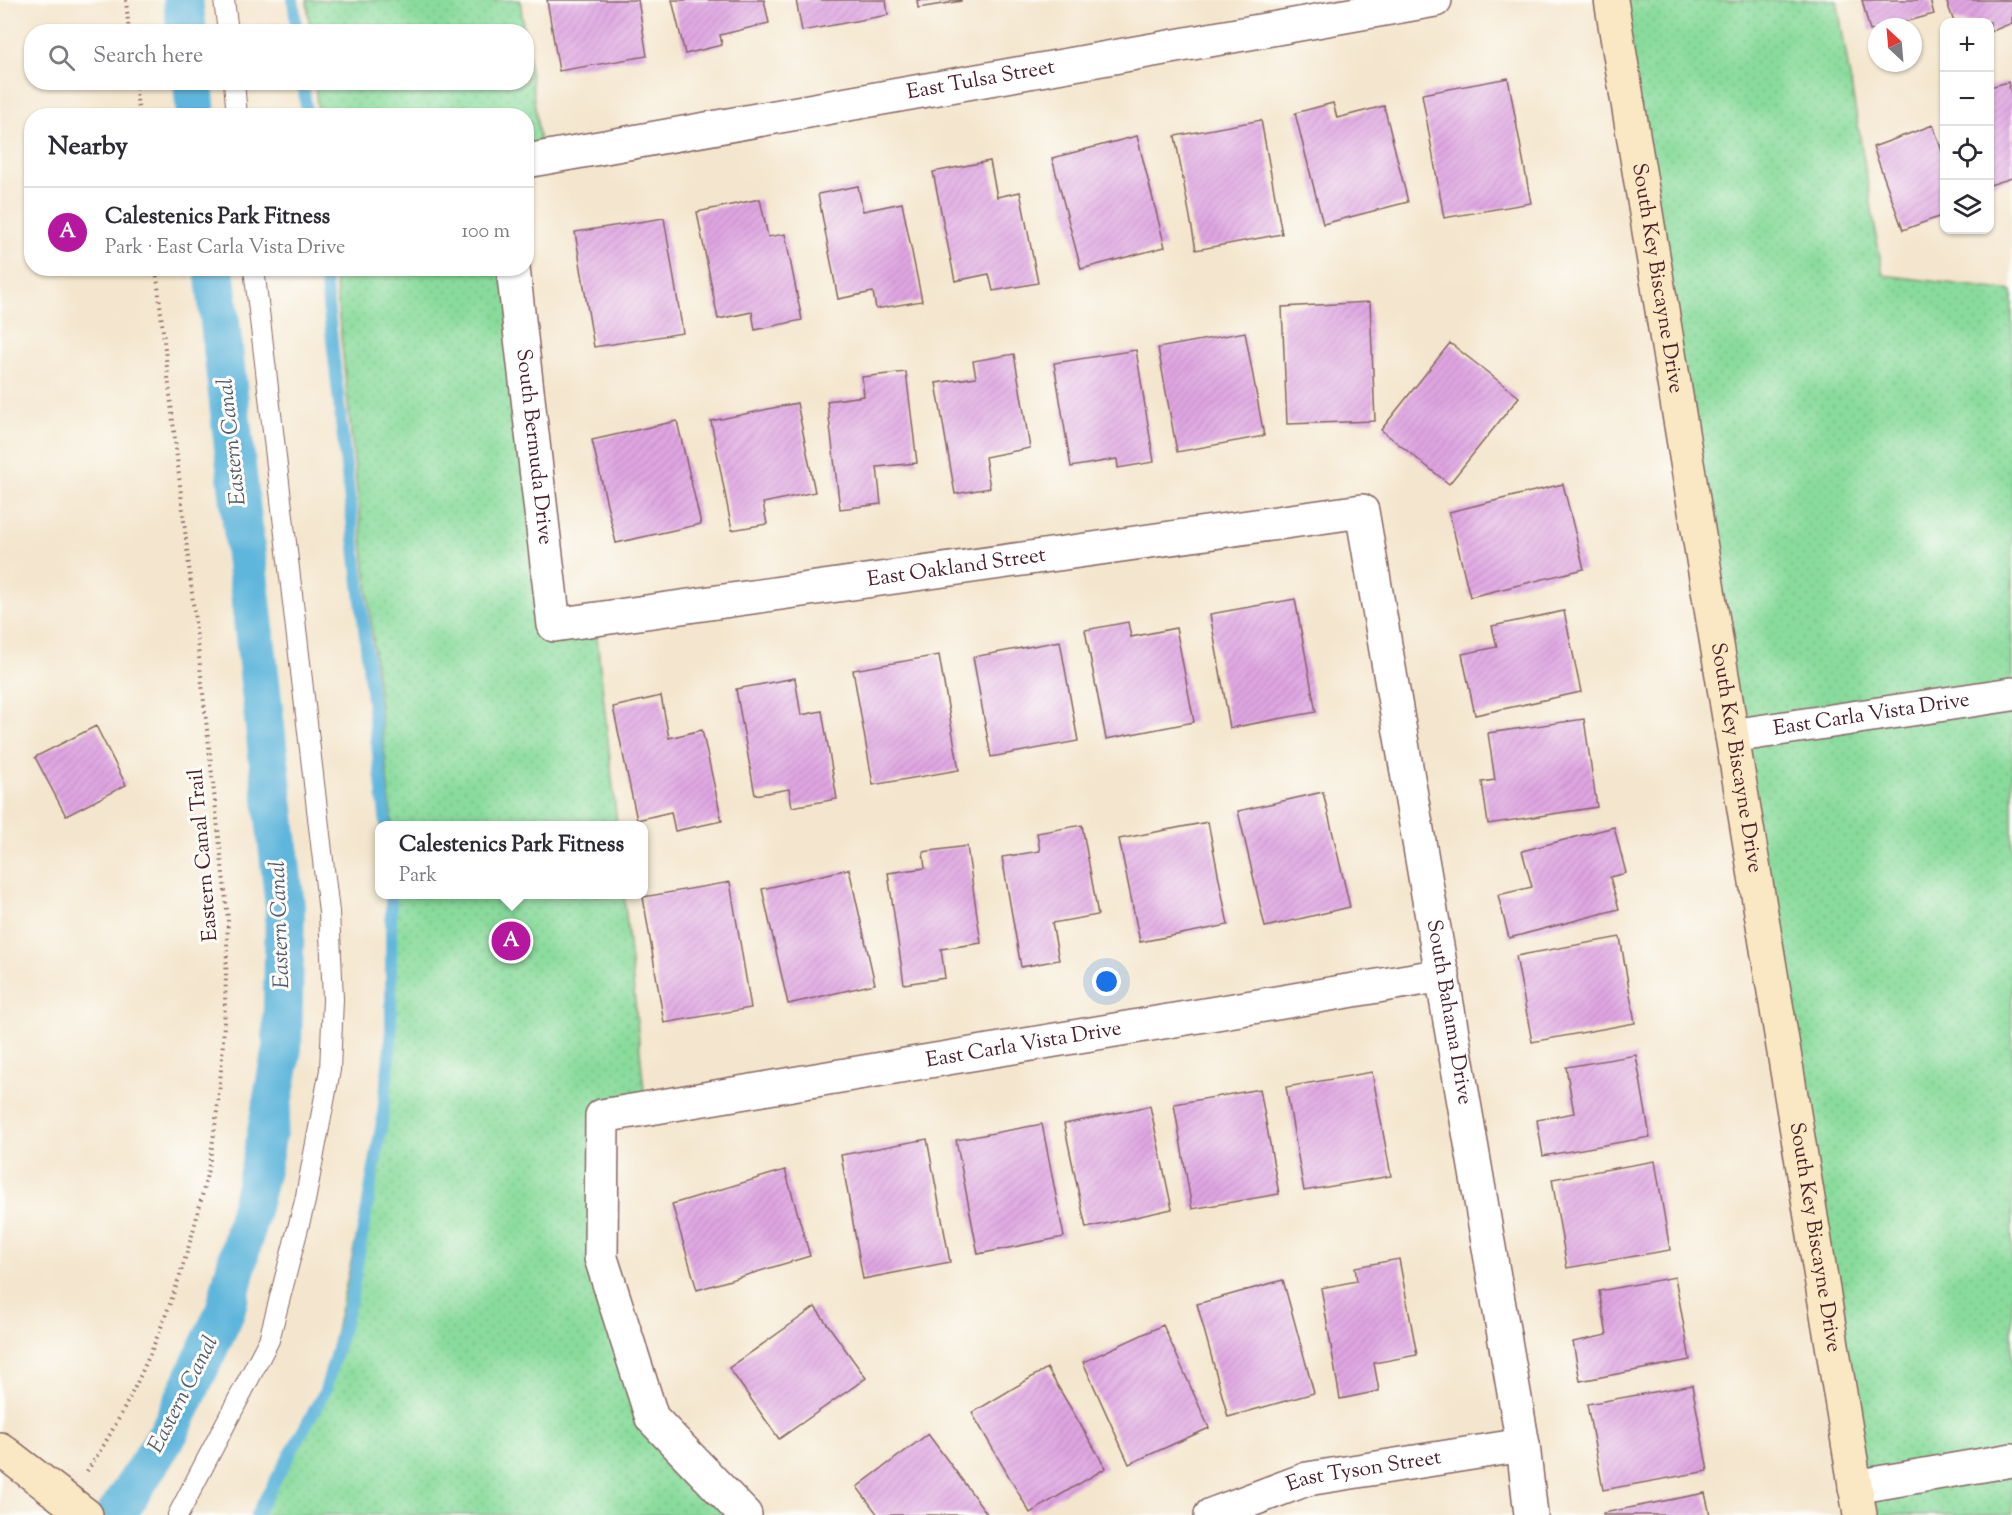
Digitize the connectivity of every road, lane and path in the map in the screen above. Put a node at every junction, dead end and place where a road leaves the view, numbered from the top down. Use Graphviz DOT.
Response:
graph roads {
  1 [pos="126,0"];
  2 [pos="224,0"];
  3 [pos="1435,0"];
  4 [pos="1611,0"];
  5 [pos="128,24"];
  6 [pos="227,24"];
  7 [pos="136,90"];
  8 [pos="235,90"];
  9 [pos="138,108"];
  10 [pos="236,108"];
  11 [pos="534,160"];
  12 [pos="157,276"];
  13 [pos="255,276"];
  14 [pos="514,276"];
  15 [pos="1362,511"];
  16 [pos="554,625"];
  17 [pos="2012,694"];
  18 [pos="1732,736"];
  19 [pos="1443,975"];
  20 [pos="1523,1445"];
  21 [pos="0,1449"];
  22 [pos="2012,1460"];
  23 [pos="1858,1501"];
  24 [pos="79,1510"];
  25 [pos="178,1515"];
  26 [pos="745,1515"];
  27 [pos="1211,1515"];
  28 [pos="1531,1515"];
  1 -- 5 [label="path"];
  2 -- 6 [label="lane"];
  3 -- 11 [label="street, East Tulsa Street"];
  4 -- 18 [label="street, South Key Biscayne Drive"];
  7 -- 9 [label="path"];
  8 -- 10 [label="lane"];
  12 -- 24 [label="path, Eastern Canal Trail"];
  13 -- 25 [label="lane"];
  14 -- 16 [label="street, South Bermuda Drive"];
  15 -- 16 [label="street, East Oakland Street"];
  15 -- 19 [label="street, South Bahama Drive"];
  17 -- 18 [label="street, East Carla Vista Drive"];
  18 -- 23 [label="street, South Key Biscayne Drive"];
  19 -- 20 [label="street, South Bahama Drive"];
  19 -- 26 [label="street, East Carla Vista Drive"];
  20 -- 27 [label="street, East Tyson Street"];
  20 -- 28 [label="street, South Bahama Drive"];
  21 -- 24 [label="street"];
  22 -- 23 [label="street"];
}
